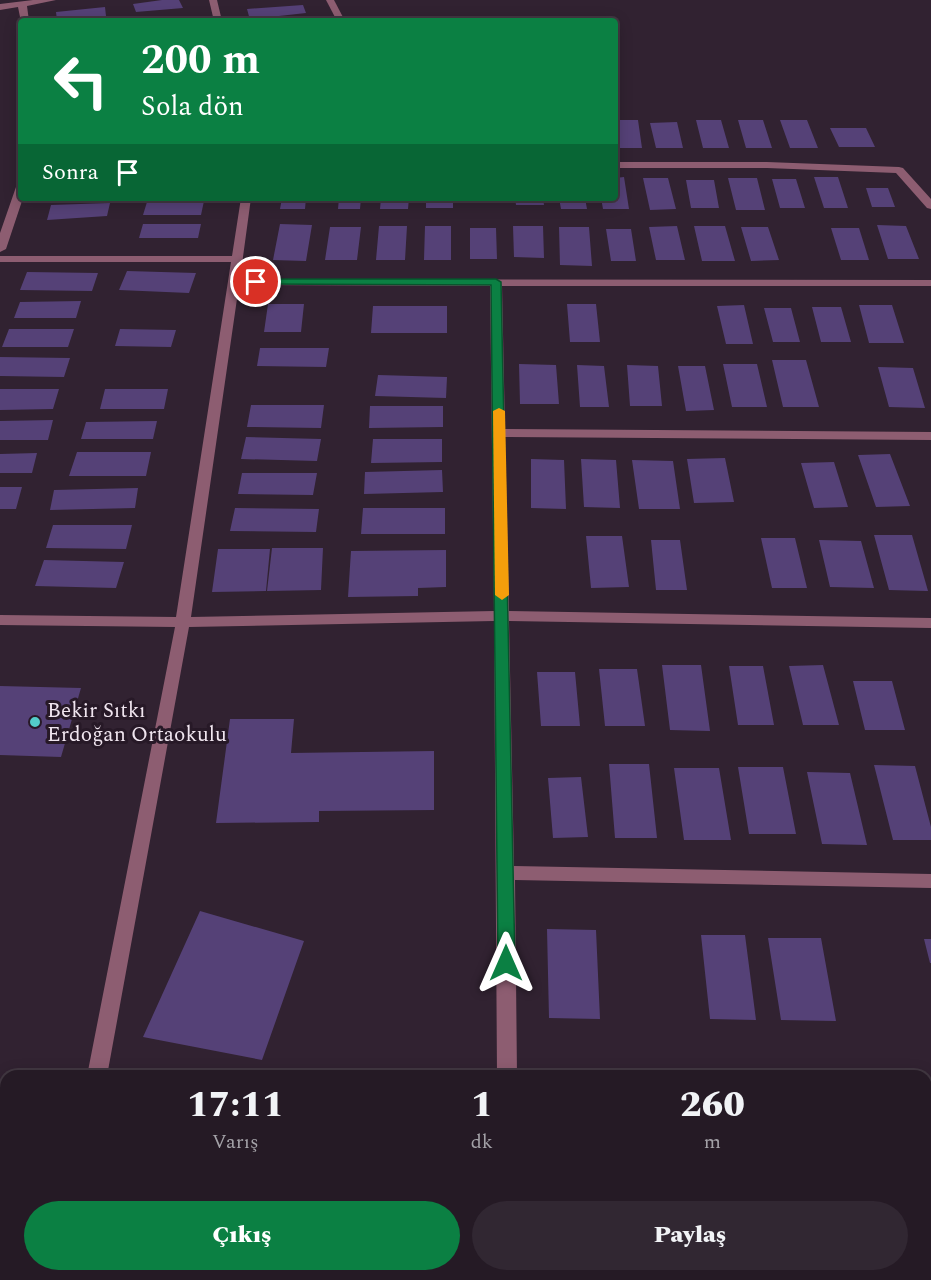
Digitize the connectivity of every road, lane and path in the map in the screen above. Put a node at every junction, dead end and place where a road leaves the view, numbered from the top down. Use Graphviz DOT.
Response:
graph roads {
  1 [pos="52,0"];
  2 [pos="213,0"];
  3 [pos="330,0"];
  4 [pos="21,4"];
  5 [pos="0,7"];
  6 [pos="24,18"];
  7 [pos="217,18"];
  8 [pos="339,18"];
  9 [pos="618,165"];
  10 [pos="18,196"];
  11 [pos="246,201"];
  12 [pos="931,206"];
  13 [pos="0,249"];
  14 [pos="0,259"];
  15 [pos="236,259"];
  16 [pos="233,282"];
  17 [pos="496,282"];
  18 [pos="931,283"];
  19 [pos="499,433"];
  20 [pos="931,436"];
  21 [pos="502,616"];
  22 [pos="0,620"];
  23 [pos="183,622"];
  24 [pos="931,623"];
  25 [pos="506,873"];
  26 [pos="931,881"];
  27 [pos="99,1070"];
  28 [pos="507,1070"];
  1 -- 4 [label="street"];
  2 -- 7 [label="street"];
  3 -- 8 [label="lane"];
  4 -- 5 [label="street"];
  4 -- 6 [label="street"];
  9 -- 12 [label="street"];
  10 -- 13 [label="street"];
  11 -- 15 [label="street"];
  14 -- 15 [label="street"];
  15 -- 16 [label="street"];
  16 -- 17 [label="street"];
  16 -- 23 [label="street"];
  17 -- 18 [label="street"];
  17 -- 19 [label="street"];
  19 -- 20 [label="street"];
  19 -- 21 [label="street"];
  21 -- 23 [label="street"];
  21 -- 24 [label="street"];
  21 -- 25 [label="street"];
  22 -- 23 [label="street"];
  23 -- 27 [label="street"];
  25 -- 26 [label="street"];
  25 -- 28 [label="street"];
}
